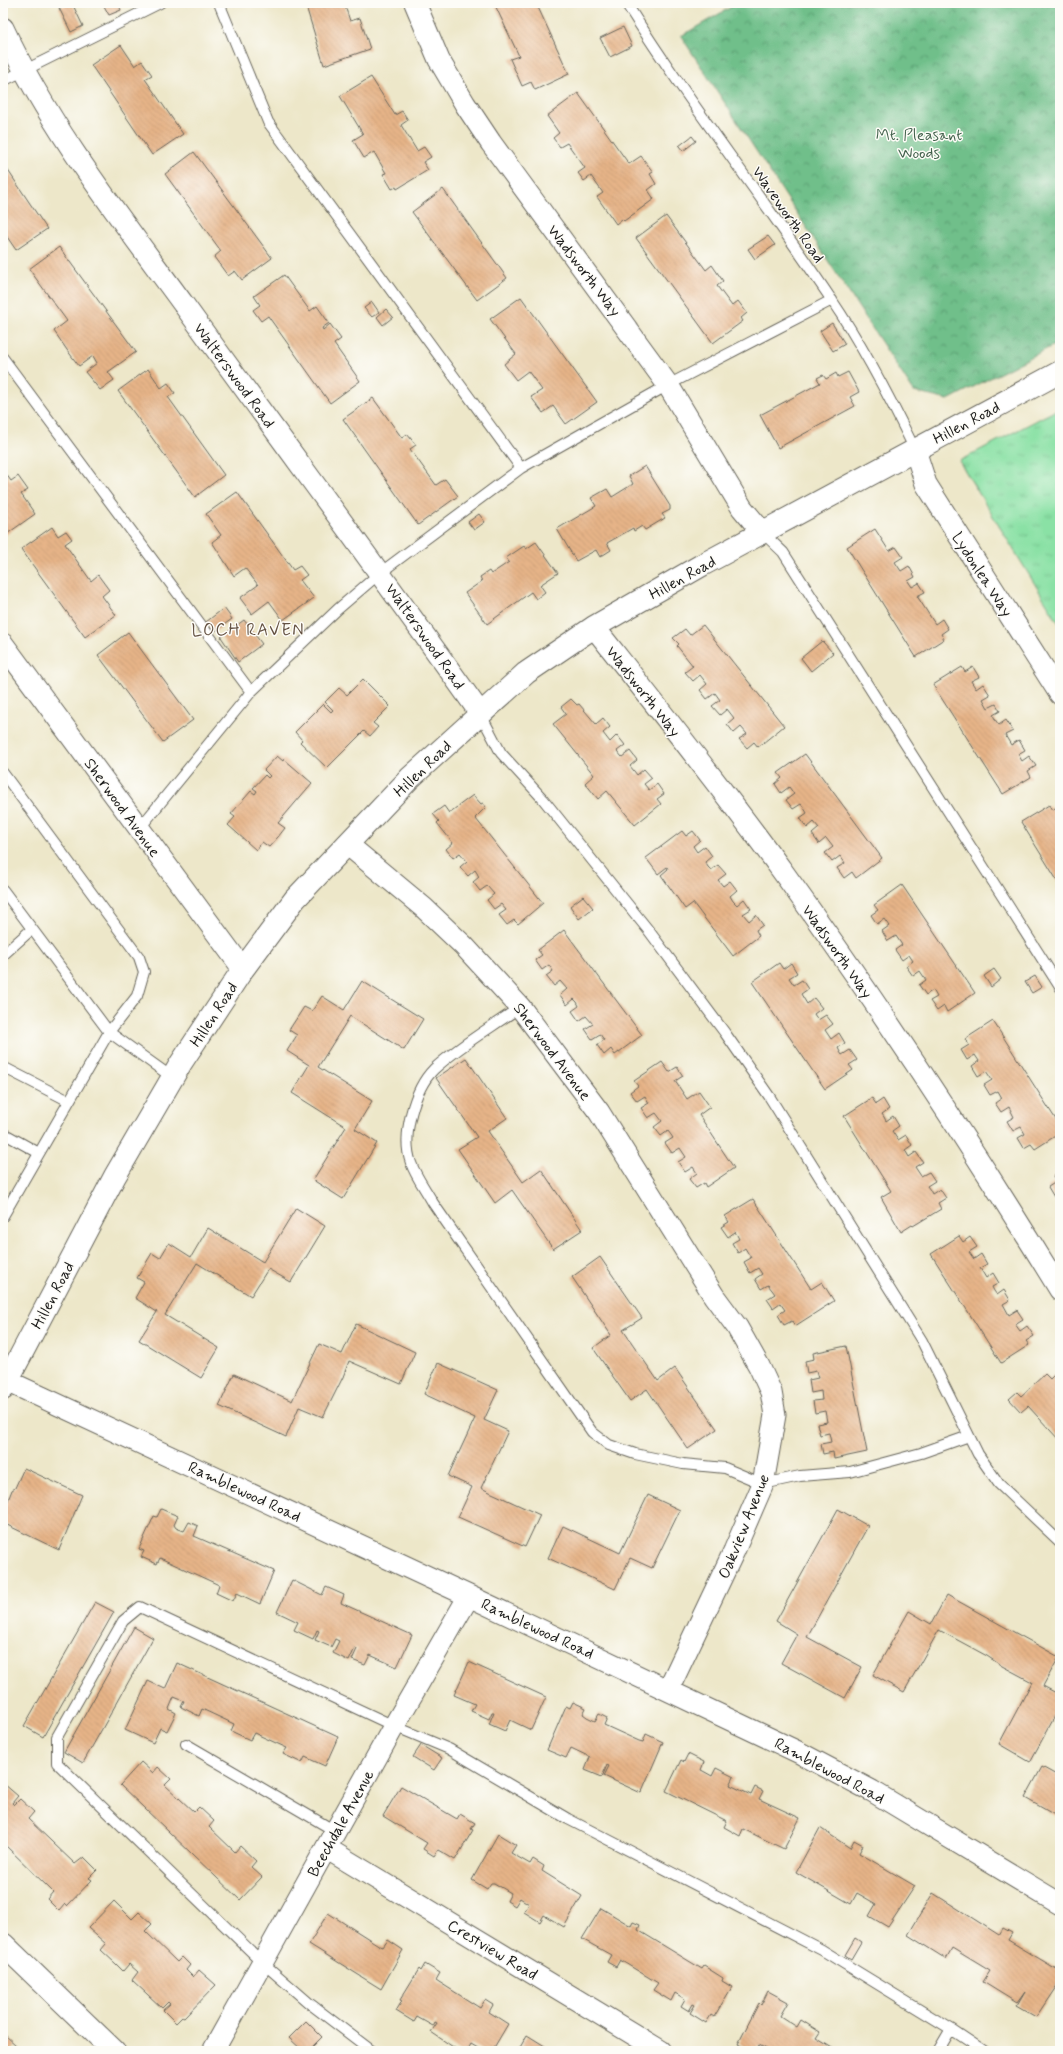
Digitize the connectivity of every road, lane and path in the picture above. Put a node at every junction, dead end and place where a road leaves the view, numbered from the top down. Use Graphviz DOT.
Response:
graph roads {
  1 [pos="160,3"];
  2 [pos="219,3"];
  3 [pos="415,3"];
  4 [pos="626,3"];
  5 [pos="3,28"];
  6 [pos="24,72"];
  7 [pos="3,81"];
  8 [pos="832,300"];
  9 [pos="3,358"];
  10 [pos="1060,372"];
  11 [pos="668,385"];
  12 [pos="915,450"];
  13 [pos="520,468"];
  14 [pos="763,533"];
  15 [pos="380,572"];
  16 [pos="594,627"];
  17 [pos="3,644"];
  18 [pos="251,692"];
  19 [pos="1060,694"];
  20 [pos="480,713"];
  21 [pos="3,773"];
  22 [pos="139,829"];
  23 [pos="346,844"];
  24 [pos="3,890"];
  25 [pos="32,929"];
  26 [pos="3,955"];
  27 [pos="243,969"];
  28 [pos="1060,987"];
  29 [pos="520,1007"];
  30 [pos="109,1032"];
  31 [pos="3,1067"];
  32 [pos="173,1078"];
  33 [pos="69,1101"];
  34 [pos="3,1133"];
  35 [pos="39,1153"];
  36 [pos="3,1215"];
  37 [pos="1060,1290"];
  38 [pos="714,1296"];
  39 [pos="4,1383"];
  40 [pos="968,1436"];
  41 [pos="763,1484"];
  42 [pos="1060,1542"];
  43 [pos="469,1596"];
  44 [pos="668,1690"];
  45 [pos="394,1726"];
  46 [pos="186,1744"];
  47 [pos="330,1840"];
  48 [pos="1060,1904"];
  49 [pos="3,1944"];
  50 [pos="263,1963"];
  51 [pos="951,2029"];
  52 [pos="114,2051"];
  53 [pos="213,2051"];
  54 [pos="372,2051"];
  55 [pos="661,2051"];
  56 [pos="938,2051"];
  57 [pos="984,2051"];
  1 -- 6 [label="lane"];
  2 -- 13 [label="lane"];
  3 -- 11 [label="street, Wadsworth Way"];
  4 -- 8 [label="lane, Waveworth Road"];
  5 -- 6 [label="street, Walterswood Road"];
  6 -- 7 [label="lane"];
  6 -- 15 [label="street, Walterswood Road"];
  8 -- 11 [label="lane"];
  8 -- 12 [label="lane, Waveworth Road"];
  9 -- 18 [label="lane"];
  10 -- 12 [label="street, Hillen Road"];
  11 -- 13 [label="lane"];
  11 -- 14 [label="street, Wadsworth Way"];
  12 -- 14 [label="street, Hillen Road"];
  12 -- 19 [label="street, Lydonlea Way"];
  13 -- 15 [label="lane"];
  14 -- 16 [label="street, Hillen Road"];
  14 -- 28 [label="lane"];
  15 -- 18 [label="lane"];
  15 -- 20 [label="street, Walterswood Road"];
  16 -- 20 [label="street, Hillen Road"];
  16 -- 37 [label="street, Wadsworth Way"];
  17 -- 22 [label="street, Sherwood Avenue"];
  18 -- 22 [label="lane"];
  20 -- 23 [label="street, Hillen Road"];
  20 -- 40 [label="lane"];
  21 -- 30 [label="lane"];
  22 -- 27 [label="street, Sherwood Avenue"];
  23 -- 27 [label="street, Hillen Road"];
  23 -- 29 [label="street, Sherwood Avenue"];
  24 -- 25 [label="lane"];
  25 -- 26 [label="lane"];
  25 -- 30 [label="lane"];
  27 -- 32 [label="street, Hillen Road"];
  29 -- 38 [label="street, Sherwood Avenue"];
  29 -- 41 [label="lane"];
  30 -- 32 [label="lane"];
  30 -- 33 [label="lane"];
  31 -- 33 [label="lane"];
  32 -- 39 [label="street, Hillen Road"];
  33 -- 35 [label="lane"];
  34 -- 35 [label="lane"];
  35 -- 36 [label="lane"];
  38 -- 41 [label="street, Oakview Avenue"];
  39 -- 43 [label="street, Ramblewood Road"];
  40 -- 41 [label="lane"];
  40 -- 42 [label="lane"];
  41 -- 44 [label="street, Oakview Avenue"];
  43 -- 44 [label="street, Ramblewood Road"];
  43 -- 45 [label="street, Beechdale Avenue"];
  44 -- 48 [label="street, Ramblewood Road"];
  45 -- 47 [label="street, Beechdale Avenue"];
  45 -- 50 [label="lane"];
  45 -- 51 [label="lane"];
  46 -- 47 [label="lane"];
  47 -- 50 [label="street, Beechdale Avenue"];
  47 -- 55 [label="street, Crestview Road"];
  49 -- 52 [label="street"];
  50 -- 53 [label="street, Beechdale Avenue"];
  50 -- 54 [label="lane"];
  51 -- 56 [label="lane"];
  51 -- 57 [label="lane"];
}
